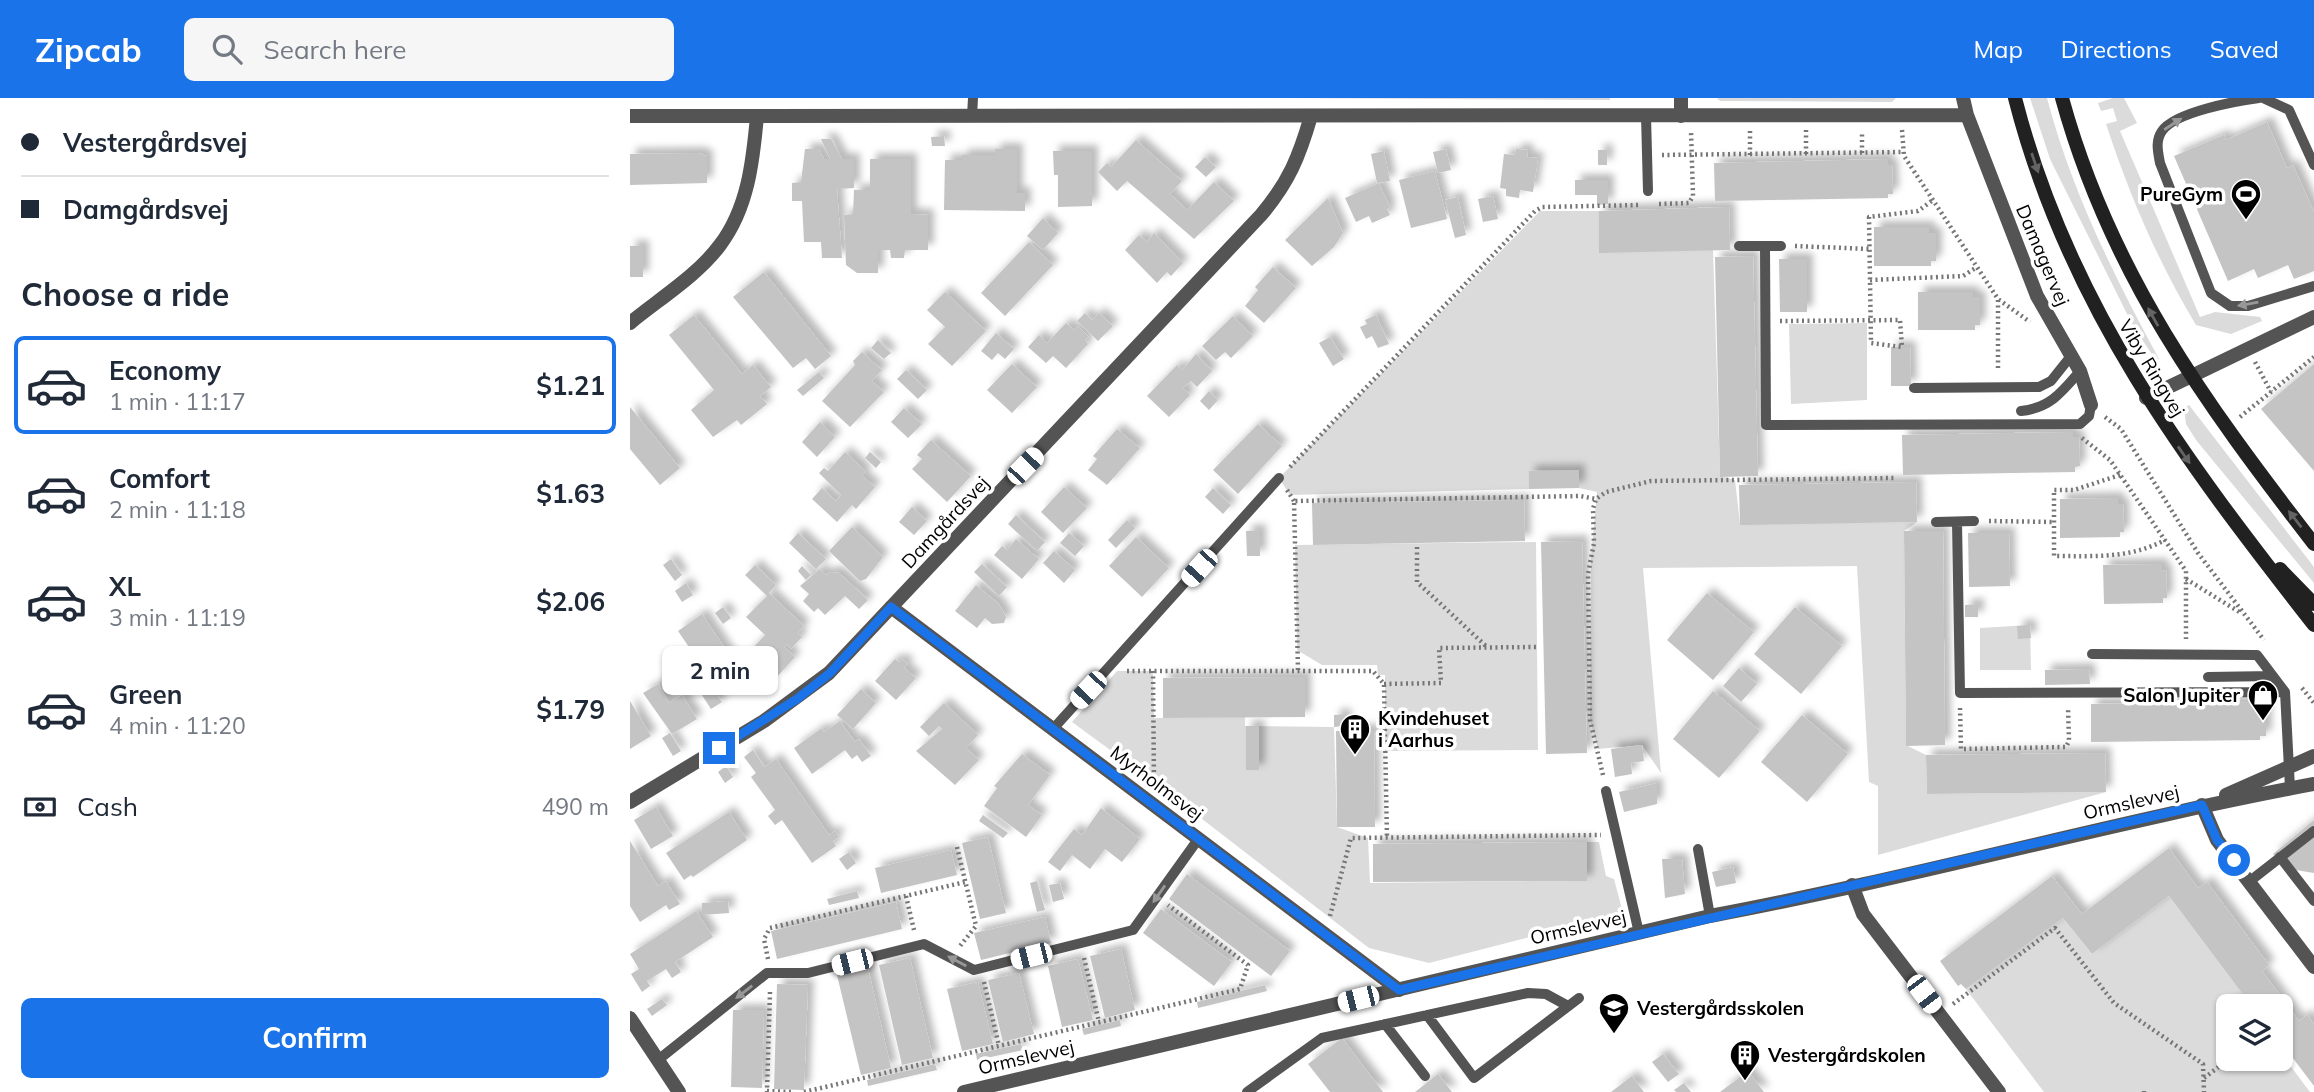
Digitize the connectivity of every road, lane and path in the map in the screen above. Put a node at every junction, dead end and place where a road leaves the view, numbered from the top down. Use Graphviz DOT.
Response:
graph roads {
  1 [pos="973,98"];
  2 [pos="1681,98"];
  3 [pos="1963,98"];
  4 [pos="2015,98"];
  5 [pos="2062,98"];
  6 [pos="2261,98"];
  7 [pos="1902,115"];
  8 [pos="1966,115"];
  9 [pos="630,116"];
  10 [pos="757,116"];
  11 [pos="972,116"];
  12 [pos="1311,116"];
  13 [pos="1646,116"];
  14 [pos="1686,117"];
  15 [pos="1904,152"];
  16 [pos="1647,155"];
  17 [pos="1692,155"];
  18 [pos="2314,165"];
  19 [pos="1648,191"];
  20 [pos="1933,200"];
  21 [pos="1740,246"];
  22 [pos="1765,246"];
  23 [pos="1781,246"];
  24 [pos="1870,249"];
  25 [pos="1977,267"];
  26 [pos="1870,280"];
  27 [pos="2314,286"];
  28 [pos="1998,299"];
  29 [pos="2314,317"];
  30 [pos="1871,320"];
  31 [pos="1765,321"];
  32 [pos="630,323"];
  33 [pos="2038,328"];
  34 [pos="2247,348"];
  35 [pos="2071,356"];
  36 [pos="2314,357"];
  37 [pos="2080,371"];
  38 [pos="2189,376"];
  39 [pos="1998,387"];
  40 [pos="1914,388"];
  41 [pos="2271,392"];
  42 [pos="2146,398"];
  43 [pos="2091,405"];
  44 [pos="2021,411"];
  45 [pos="2080,424"];
  46 [pos="2226,429"];
  47 [pos="2120,475"];
  48 [pos="1279,478"];
  49 [pos="1896,478"];
  50 [pos="1596,499"];
  51 [pos="2230,518"];
  52 [pos="1974,521"];
  53 [pos="1936,522"];
  54 [pos="1957,522"];
  55 [pos="2054,522"];
  56 [pos="2165,540"];
  57 [pos="2314,544"];
  58 [pos="1417,547"];
  59 [pos="2186,578"];
  60 [pos="2314,604"];
  61 [pos="891,607"];
  62 [pos="2245,616"];
  63 [pos="2314,625"];
  64 [pos="1488,647"];
  65 [pos="1536,647"];
  66 [pos="2271,648"];
  67 [pos="2092,654"];
  68 [pos="2186,655"];
  69 [pos="1298,670"];
  70 [pos="1106,671"];
  71 [pos="1153,671"];
  72 [pos="2273,676"];
  73 [pos="2208,677"];
  74 [pos="2297,681"];
  75 [pos="1384,684"];
  76 [pos="2285,692"];
  77 [pos="1960,693"];
  78 [pos="2068,693"];
  79 [pos="2314,703"];
  80 [pos="1053,729"];
  81 [pos="2314,756"];
  82 [pos="2288,768"];
  83 [pos="2314,784"];
  84 [pos="2290,788"];
  85 [pos="1606,791"];
  86 [pos="1149,801"];
  87 [pos="630,802"];
  88 [pos="2202,805"];
  89 [pos="2314,831"];
  90 [pos="1616,835"];
  91 [pos="1199,838"];
  92 [pos="1387,838"];
  93 [pos="957,847"];
  94 [pos="1698,849"];
  95 [pos="2280,857"];
  96 [pos="2250,881"];
  97 [pos="965,882"];
  98 [pos="1852,885"];
  99 [pos="906,896"];
  100 [pos="1157,897"];
  101 [pos="2314,901"];
  102 [pos="1710,916"];
  103 [pos="1639,933"];
  104 [pos="1325,934"];
  105 [pos="1081,944"];
  106 [pos="917,946"];
  107 [pos="952,958"];
  108 [pos="2314,967"];
  109 [pos="981,968"];
  110 [pos="771,974"];
  111 [pos="1399,990"];
  112 [pos="1579,998"];
  113 [pos="1568,1006"];
  114 [pos="1939,1014"];
  115 [pos="1427,1015"];
  116 [pos="630,1017"];
  117 [pos="1099,1022"];
  118 [pos="1385,1024"];
  119 [pos="999,1046"];
  120 [pos="658,1060"];
  121 [pos="2216,1069"];
  122 [pos="1425,1076"];
  123 [pos="2204,1078"];
  124 [pos="1023,1085"];
  125 [pos="679,1092"];
  126 [pos="792,1092"];
  127 [pos="804,1092"];
  128 [pos="964,1092"];
  129 [pos="1247,1092"];
  130 [pos="1999,1092"];
  131 [pos="2204,1092"];
  1 -- 11 [label="lane"];
  2 -- 14 [label="street"];
  3 -- 8 [label="street, Damagervej"];
  4 -- 42 [label="main road, Viby Ringvej, one-way"];
  38 -- 5 [label="main road, Viby Ringvej, one-way"];
  6 -- 18 [label="lane"];
  27 -- 6 [label="lane, one-way"];
  7 -- 8 [label="street"];
  7 -- 14 [label="street"];
  7 -- 15 [label="path"];
  8 -- 35 [label="street, Damagervej"];
  9 -- 10 [label="street"];
  10 -- 11 [label="street"];
  10 -- 32 [label="street"];
  11 -- 12 [label="street"];
  12 -- 13 [label="street"];
  12 -- 61 [label="street, Damgårdsvej"];
  13 -- 14 [label="street"];
  13 -- 16 [label="lane"];
  14 -- 17 [label="path"];
  15 -- 17 [label="path"];
  15 -- 20 [label="path"];
  16 -- 17 [label="path"];
  16 -- 19 [label="lane"];
  17 -- 48 [label="path"];
  20 -- 24 [label="path"];
  20 -- 25 [label="path"];
  21 -- 22 [label="lane"];
  22 -- 23 [label="lane"];
  22 -- 31 [label="lane"];
  23 -- 24 [label="path"];
  24 -- 26 [label="path"];
  25 -- 26 [label="path"];
  25 -- 28 [label="path"];
  26 -- 30 [label="path"];
  28 -- 33 [label="path"];
  28 -- 39 [label="path"];
  29 -- 34 [label="street"];
  30 -- 30 [label="path"];
  30 -- 31 [label="path"];
  31 -- 45 [label="lane"];
  34 -- 38 [label="street"];
  34 -- 41 [label="path"];
  35 -- 37 [label="street, Damagervej"];
  35 -- 39 [label="lane"];
  36 -- 41 [label="path"];
  37 -- 43 [label="street, Damagervej"];
  37 -- 44 [label="lane"];
  38 -- 42 [label="street"];
  38 -- 46 [label="main road, Viby Ringvej"];
  39 -- 40 [label="lane"];
  41 -- 46 [label="path"];
  42 -- 51 [label="main road, Viby Ringvej, one-way"];
  43 -- 45 [label="lane"];
  43 -- 62 [label="path"];
  45 -- 47 [label="path"];
  57 -- 46 [label="main road, Viby Ringvej, one-way"];
  47 -- 55 [label="path"];
  47 -- 56 [label="path"];
  48 -- 70 [label="lane"];
  49 -- 50 [label="path"];
  50 -- 69 [label="path"];
  50 -- 85 [label="path"];
  51 -- 60 [label="main road"];
  51 -- 63 [label="main road, Viby Ringvej"];
  52 -- 54 [label="lane"];
  52 -- 55 [label="path"];
  53 -- 54 [label="lane"];
  54 -- 77 [label="lane"];
  55 -- 56 [label="path"];
  56 -- 59 [label="path"];
  58 -- 64 [label="path"];
  59 -- 62 [label="path"];
  59 -- 68 [label="path"];
  61 -- 80 [label="street, Myrholmsvej"];
  61 -- 87 [label="street, Damgårdsvej"];
  62 -- 66 [label="path"];
  64 -- 65 [label="path"];
  64 -- 75 [label="path"];
  67 -- 68 [label="lane"];
  68 -- 72 [label="lane"];
  69 -- 71 [label="path"];
  69 -- 75 [label="path"];
  70 -- 71 [label="path"];
  70 -- 80 [label="lane"];
  71 -- 86 [label="path"];
  72 -- 73 [label="lane"];
  72 -- 76 [label="lane"];
  74 -- 79 [label="path"];
  75 -- 92 [label="path"];
  76 -- 78 [label="lane"];
  76 -- 82 [label="lane"];
  77 -- 78 [label="lane"];
  77 -- 78 [label="path"];
  80 -- 86 [label="street, Myrholmsvej"];
  81 -- 82 [label="street, Ormslevvej"];
  82 -- 84 [label="lane"];
  82 -- 88 [label="street, Ormslevvej"];
  83 -- 84 [label="street, Ormslevvej"];
  84 -- 88 [label="street, Ormslevvej"];
  85 -- 90 [label="lane"];
  86 -- 91 [label="street, Myrholmsvej"];
  88 -- 96 [label="street"];
  88 -- 98 [label="street, Ormslevvej"];
  89 -- 95 [label="lane"];
  90 -- 92 [label="path"];
  90 -- 103 [label="lane"];
  91 -- 100 [label="lane, one-way"];
  91 -- 104 [label="street, Myrholmsvej"];
  92 -- 104 [label="path"];
  93 -- 97 [label="path"];
  94 -- 102 [label="lane"];
  95 -- 96 [label="lane"];
  95 -- 101 [label="lane"];
  96 -- 108 [label="street"];
  97 -- 99 [label="path"];
  97 -- 107 [label="path"];
  98 -- 102 [label="street, Ormslevvej"];
  98 -- 114 [label="street"];
  99 -- 106 [label="path"];
  99 -- 110 [label="path"];
  100 -- 105 [label="lane"];
  100 -- 117 [label="path"];
  102 -- 103 [label="street, Ormslevvej"];
  103 -- 111 [label="street, Ormslevvej"];
  104 -- 111 [label="street, Myrholmsvej"];
  105 -- 109 [label="lane"];
  105 -- 117 [label="path"];
  106 -- 107 [label="lane"];
  106 -- 110 [label="lane"];
  109 -- 107 [label="lane, one-way"];
  109 -- 119 [label="path"];
  110 -- 120 [label="lane, one-way"];
  110 -- 126 [label="path"];
  111 -- 124 [label="street, Ormslevvej"];
  112 -- 113 [label="lane"];
  113 -- 115 [label="lane"];
  113 -- 115 [label="lane"];
  114 -- 123 [label="path"];
  114 -- 130 [label="street"];
  115 -- 118 [label="lane"];
  116 -- 120 [label="street"];
  117 -- 119 [label="path"];
  118 -- 122 [label="lane"];
  118 -- 129 [label="lane"];
  119 -- 127 [label="path"];
  120 -- 125 [label="street"];
  121 -- 123 [label="path"];
  123 -- 131 [label="path"];
  124 -- 128 [label="street, Ormslevvej"];
}
